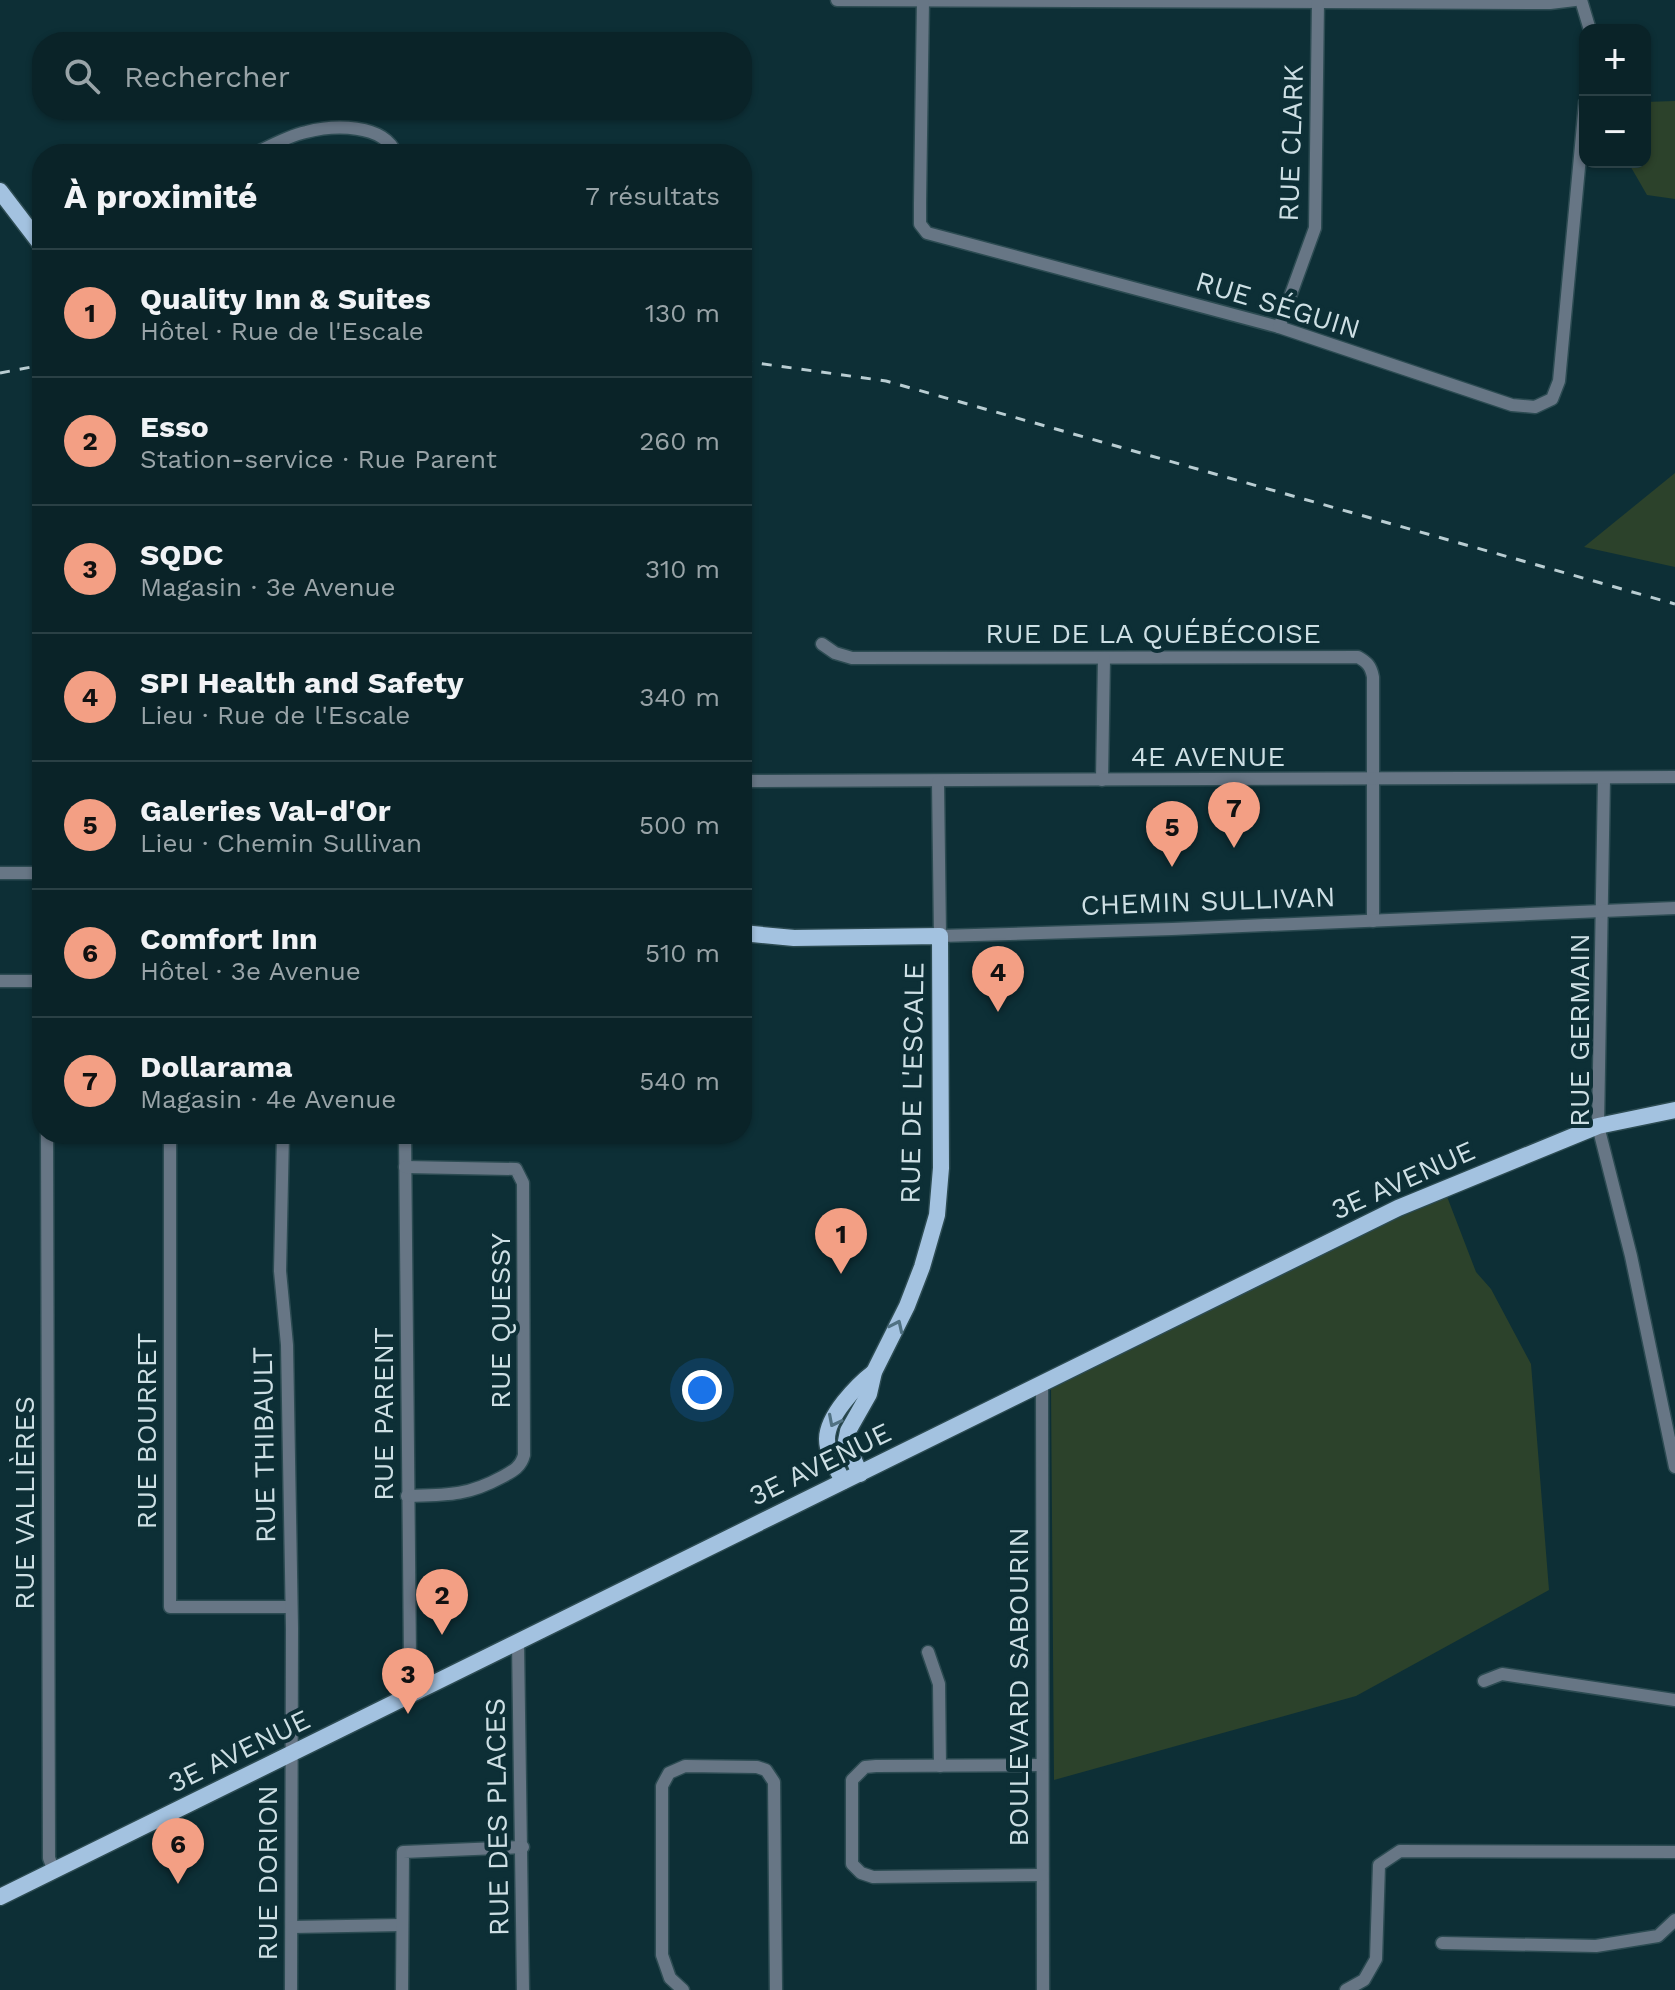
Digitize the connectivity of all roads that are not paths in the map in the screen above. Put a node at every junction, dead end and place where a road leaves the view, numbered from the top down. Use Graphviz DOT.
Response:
graph roads {
  1 [pos="837,0"];
  2 [pos="923,0"];
  3 [pos="1575,0"];
  4 [pos="1581,0"];
  5 [pos="1318,2"];
  6 [pos="1588,24"];
  7 [pos="278,144"];
  8 [pos="389,144"];
  9 [pos="1579,167"];
  10 [pos="0,191"];
  11 [pos="32,233"];
  12 [pos="1279,327"];
  13 [pos="822,644"];
  14 [pos="1104,658"];
  15 [pos="1675,777"];
  16 [pos="1604,778"];
  17 [pos="1102,780"];
  18 [pos="1373,780"];
  19 [pos="752,781"];
  20 [pos="938,782"];
  21 [pos="0,873"];
  22 [pos="32,873"];
  23 [pos="1675,908"];
  24 [pos="1603,911"];
  25 [pos="1373,921"];
  26 [pos="752,934"];
  27 [pos="940,936"];
  28 [pos="0,981"];
  29 [pos="32,981"];
  30 [pos="1675,1110"];
  31 [pos="1598,1126"];
  32 [pos="47,1144"];
  33 [pos="170,1144"];
  34 [pos="283,1144"];
  35 [pos="405,1144"];
  36 [pos="405,1167"];
  37 [pos="874,1372"];
  38 [pos="1042,1383"];
  39 [pos="1675,1467"];
  40 [pos="860,1474"];
  41 [pos="843,1481"];
  42 [pos="407,1496"];
  43 [pos="291,1607"];
  44 [pos="518,1643"];
  45 [pos="928,1652"];
  46 [pos="1484,1681"];
  47 [pos="420,1691"];
  48 [pos="1675,1700"];
  49 [pos="291,1755"];
  50 [pos="1042,1765"];
  51 [pos="940,1766"];
  52 [pos="523,1847"];
  53 [pos="1675,1852"];
  54 [pos="54,1871"];
  55 [pos="1042,1875"];
  56 [pos="0,1897"];
  57 [pos="1675,1920"];
  58 [pos="402,1925"];
  59 [pos="292,1927"];
  60 [pos="1442,1943"];
  61 [pos="291,1990"];
  62 [pos="402,1990"];
  63 [pos="523,1990"];
  64 [pos="683,1990"];
  65 [pos="776,1990"];
  66 [pos="1043,1990"];
  67 [pos="1346,1990"];
  1 -- 2 [label="street"];
  2 -- 5 [label="street"];
  2 -- 12 [label="street, RUE SÉGUIN"];
  3 -- 5 [label="street"];
  4 -- 6 [label="street"];
  5 -- 12 [label="street, RUE CLARK"];
  7 -- 8 [label="street"];
  9 -- 12 [label="street, RUE SÉGUIN"];
  10 -- 11 [label="main road"];
  13 -- 14 [label="street, RUE DE LA QUÉBÉCOISE"];
  14 -- 17 [label="street"];
  14 -- 18 [label="street, RUE DE LA QUÉBÉCOISE"];
  15 -- 16 [label="street, 4E AVENUE"];
  16 -- 18 [label="street, 4E AVENUE"];
  16 -- 24 [label="street, RUE GERMAIN"];
  17 -- 18 [label="street, 4E AVENUE"];
  17 -- 20 [label="street, 4E AVENUE"];
  18 -- 25 [label="street"];
  19 -- 20 [label="street, 4E AVENUE"];
  20 -- 27 [label="street, RUE DE L'ESCALE"];
  21 -- 22 [label="street"];
  23 -- 24 [label="street, CHEMIN SULLIVAN"];
  24 -- 25 [label="street, CHEMIN SULLIVAN"];
  24 -- 31 [label="street, RUE GERMAIN"];
  25 -- 27 [label="street, CHEMIN SULLIVAN"];
  26 -- 27 [label="main road, CHEMIN SULLIVAN"];
  37 -- 27 [label="main road, RUE DE L'ESCALE, one-way"];
  28 -- 29 [label="street"];
  30 -- 31 [label="main road, 3E AVENUE"];
  31 -- 38 [label="main road, 3E AVENUE"];
  31 -- 39 [label="street, RUE GERMAIN"];
  32 -- 54 [label="street, RUE VALLIÈRES"];
  33 -- 43 [label="street, RUE BOURRET"];
  34 -- 43 [label="street, RUE THIBAULT"];
  35 -- 36 [label="street, RUE PARENT"];
  36 -- 42 [label="street, RUE PARENT"];
  36 -- 42 [label="street, RUE QUESSY"];
  37 -- 40 [label="main road, RUE DE L'ESCALE"];
  37 -- 41 [label="main road, RUE DE L'ESCALE, one-way"];
  38 -- 40 [label="main road, 3E AVENUE"];
  38 -- 50 [label="street, BOULEVARD SABOURIN"];
  40 -- 41 [label="main road, 3E AVENUE"];
  41 -- 44 [label="main road, 3E AVENUE"];
  42 -- 47 [label="street, RUE PARENT"];
  43 -- 49 [label="street, RUE THIBAULT"];
  44 -- 47 [label="main road, 3E AVENUE"];
  44 -- 52 [label="street, RUE DES PLACES"];
  45 -- 51 [label="street"];
  46 -- 48 [label="street"];
  47 -- 49 [label="main road, 3E AVENUE"];
  49 -- 54 [label="main road, 3E AVENUE"];
  49 -- 59 [label="street, RUE DORION"];
  50 -- 51 [label="street"];
  50 -- 55 [label="street, BOULEVARD SABOURIN"];
  51 -- 55 [label="street"];
  52 -- 58 [label="street"];
  52 -- 63 [label="street, RUE DES PLACES"];
  53 -- 67 [label="street"];
  54 -- 56 [label="main road, 3E AVENUE"];
  55 -- 66 [label="street, BOULEVARD SABOURIN"];
  57 -- 60 [label="street"];
  58 -- 59 [label="street"];
  58 -- 62 [label="street"];
  59 -- 61 [label="street, RUE DORION"];
  64 -- 65 [label="street"];
}
